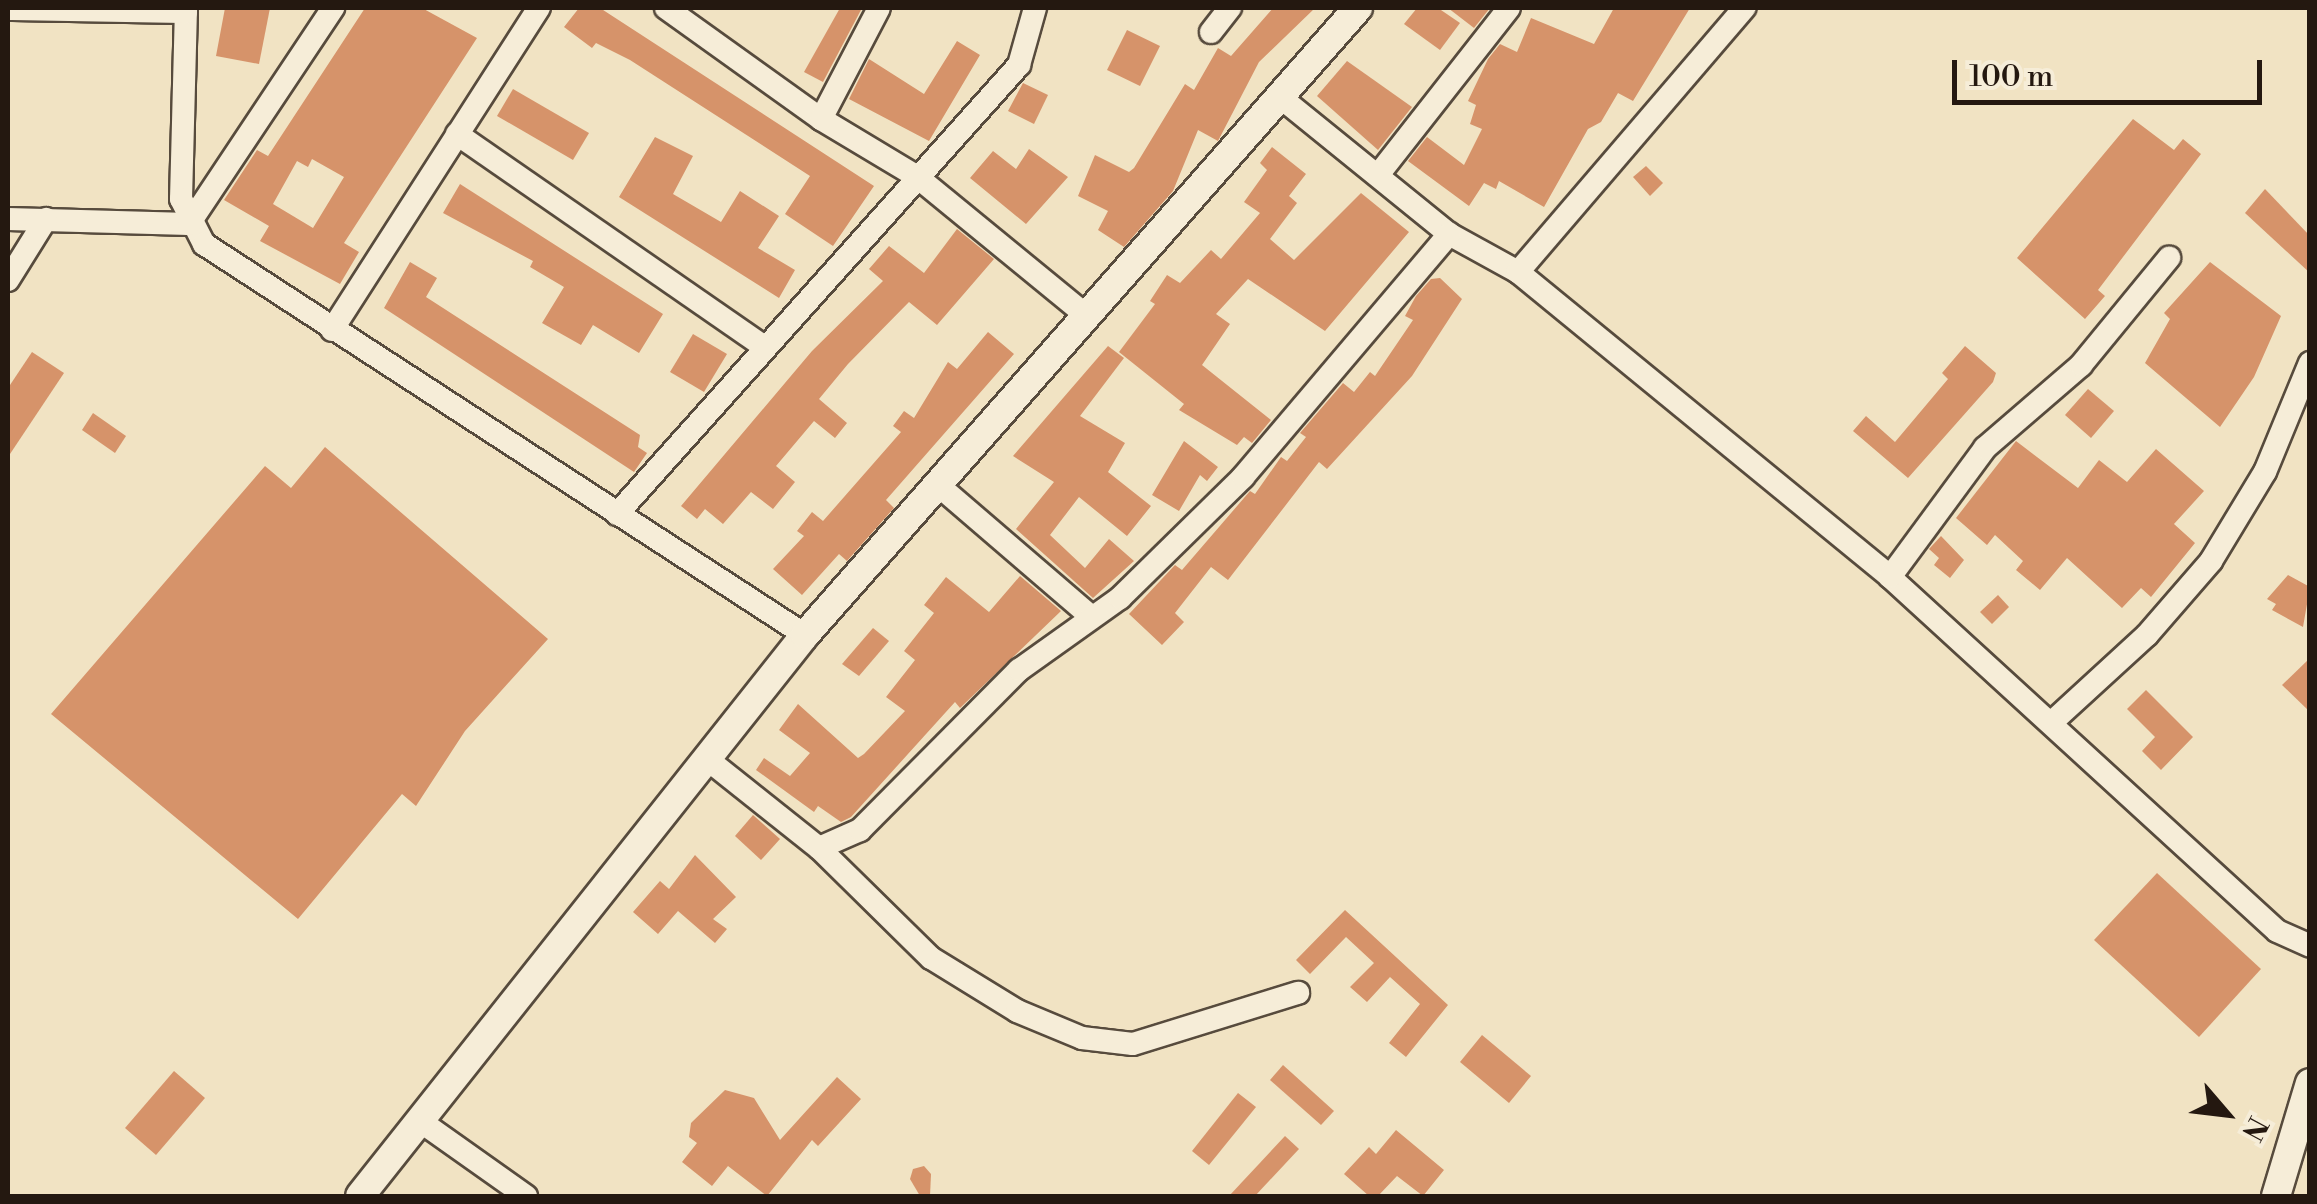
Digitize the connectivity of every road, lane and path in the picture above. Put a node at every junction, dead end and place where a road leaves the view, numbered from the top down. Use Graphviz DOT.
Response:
graph roads {
  1 [pos="333,8"];
  2 [pos="539,8"];
  3 [pos="666,8"];
  4 [pos="878,8"];
  5 [pos="1035,8"];
  6 [pos="1230,8"];
  7 [pos="1358,8"];
  8 [pos="1509,8"];
  9 [pos="1744,8"];
  10 [pos="8,9"];
  11 [pos="186,10"];
  12 [pos="1211,32"];
  13 [pos="1280,97"];
  14 [pos="821,119"];
  15 [pos="458,134"];
  16 [pos="1378,175"];
  17 [pos="916,176"];
  18 [pos="8,219"];
  19 [pos="46,219"];
  20 [pos="189,224"];
  21 [pos="1449,234"];
  22 [pos="2170,258"];
  23 [pos="1518,272"];
  24 [pos="8,280"];
  25 [pos="1087,316"];
  26 [pos="332,330"];
  27 [pos="764,347"];
  28 [pos="2310,363"];
  29 [pos="938,484"];
  30 [pos="618,514"];
  31 [pos="1890,576"];
  32 [pos="1090,615"];
  33 [pos="805,635"];
  34 [pos="2051,723"];
  35 [pos="706,759"];
  36 [pos="819,848"];
  37 [pos="2310,946"];
  38 [pos="1298,993"];
  39 [pos="2310,1083"];
  40 [pos="420,1121"];
  41 [pos="360,1196"];
  42 [pos="526,1196"];
  43 [pos="2276,1196"];
  1 -- 20 [label="street"];
  2 -- 15 [label="street"];
  3 -- 14 [label="street"];
  4 -- 14 [label="street"];
  5 -- 17 [label="street"];
  6 -- 12 [label="street"];
  7 -- 13 [label="street"];
  8 -- 16 [label="street"];
  9 -- 23 [label="street"];
  10 -- 11 [label="street"];
  11 -- 20 [label="street"];
  13 -- 16 [label="street"];
  13 -- 25 [label="street"];
  14 -- 17 [label="street"];
  15 -- 26 [label="street"];
  15 -- 27 [label="street"];
  16 -- 21 [label="street"];
  17 -- 25 [label="street"];
  17 -- 27 [label="street"];
  18 -- 19 [label="street"];
  19 -- 20 [label="street"];
  19 -- 24 [label="street"];
  20 -- 26 [label="street"];
  21 -- 23 [label="street"];
  21 -- 32 [label="street"];
  22 -- 31 [label="street"];
  23 -- 31 [label="street"];
  25 -- 29 [label="street"];
  26 -- 30 [label="street"];
  27 -- 30 [label="street"];
  28 -- 34 [label="street"];
  29 -- 32 [label="street"];
  29 -- 33 [label="street"];
  30 -- 33 [label="street"];
  31 -- 34 [label="street"];
  32 -- 36 [label="street"];
  33 -- 35 [label="street"];
  34 -- 37 [label="street"];
  35 -- 36 [label="street"];
  35 -- 40 [label="street"];
  36 -- 38 [label="street"];
  39 -- 43 [label="street"];
  40 -- 41 [label="street"];
  40 -- 42 [label="street"];
}
